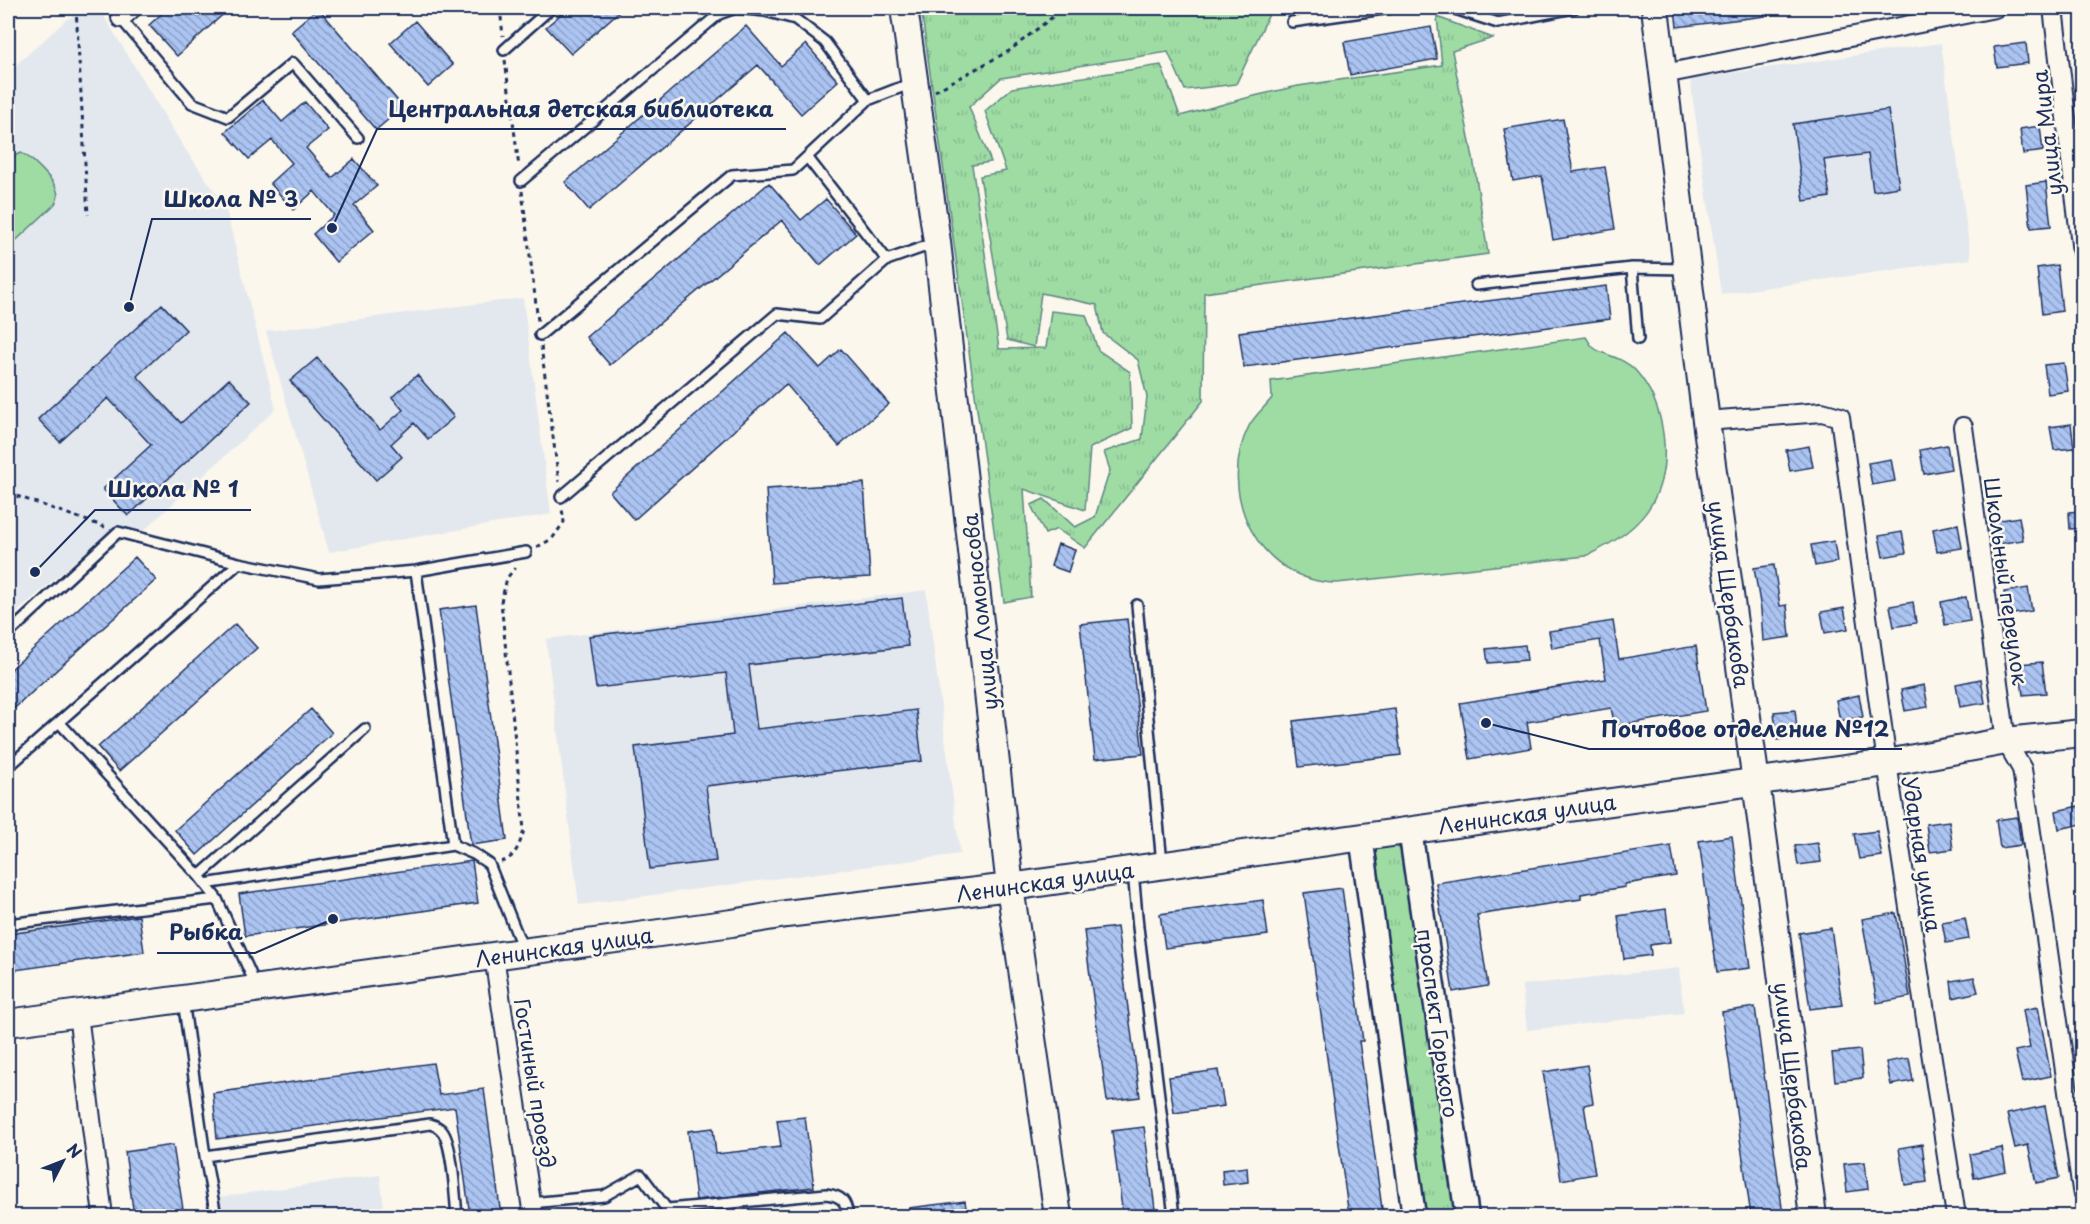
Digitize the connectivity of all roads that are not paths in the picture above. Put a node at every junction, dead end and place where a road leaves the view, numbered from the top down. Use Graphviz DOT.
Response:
graph roads {
  1 [pos="551,8"];
  2 [pos="904,8"];
  3 [pos="1391,8"];
  4 [pos="1452,8"];
  5 [pos="1574,8"];
  6 [pos="1655,8"];
  7 [pos="1995,8"];
  8 [pos="2054,8"];
  9 [pos="122,11"];
  10 [pos="1292,22"];
  11 [pos="504,50"];
  12 [pos="1664,74"];
  13 [pos="916,91"];
  14 [pos="868,100"];
  15 [pos="358,138"];
  16 [pos="807,157"];
  17 [pos="521,181"];
  18 [pos="937,242"];
  19 [pos="2082,253"];
  20 [pos="887,260"];
  21 [pos="1632,268"];
  22 [pos="1687,269"];
  23 [pos="1476,285"];
  24 [pos="540,335"];
  25 [pos="1638,339"];
  26 [pos="1706,421"];
  27 [pos="1963,427"];
  28 [pos="561,498"];
  29 [pos="526,552"];
  30 [pos="239,563"];
  31 [pos="416,571"];
  32 [pos="1137,605"];
  33 [pos="8,634"];
  34 [pos="59,722"];
  35 [pos="365,729"];
  36 [pos="2082,733"];
  37 [pos="2006,741"];
  38 [pos="1887,763"];
  39 [pos="8,767"];
  40 [pos="1756,782"];
  41 [pos="1410,830"];
  42 [pos="1361,836"];
  43 [pos="453,845"];
  44 [pos="1162,865"];
  45 [pos="1133,868"];
  46 [pos="202,880"];
  47 [pos="1010,887"];
  48 [pos="217,899"];
  49 [pos="8,924"];
  50 [pos="524,952"];
  51 [pos="494,956"];
  52 [pos="257,988"];
  53 [pos="183,999"];
  54 [pos="78,1014"];
  55 [pos="8,1023"];
  56 [pos="205,1156"];
  57 [pos="2082,1190"];
  58 [pos="532,1210"];
  59 [pos="670,1213"];
  60 [pos="103,1216"];
  61 [pos="216,1216"];
  62 [pos="457,1216"];
  63 [pos="848,1216"];
  64 [pos="1059,1216"];
  65 [pos="1174,1216"];
  66 [pos="1414,1216"];
  67 [pos="1467,1216"];
  68 [pos="1813,1216"];
  69 [pos="1956,1216"];
  1 -- 11 [label="lane"];
  2 -- 13 [label="main road, улица Ломоносова"];
  3 -- 10 [label="lane"];
  4 -- 5 [label="lane"];
  6 -- 12 [label="main road, улица Щербакова"];
  7 -- 12 [label="street"];
  8 -- 19 [label="street, улица Мира"];
  9 -- 15 [label="lane"];
  12 -- 22 [label="main road, улица Щербакова"];
  13 -- 14 [label="lane"];
  13 -- 18 [label="main road, улица Ломоносова"];
  14 -- 16 [label="lane"];
  14 -- 17 [label="lane"];
  16 -- 20 [label="lane"];
  16 -- 24 [label="lane"];
  18 -- 20 [label="lane"];
  18 -- 47 [label="main road, улица Ломоносова"];
  20 -- 28 [label="lane"];
  21 -- 22 [label="lane"];
  21 -- 23 [label="lane"];
  21 -- 25 [label="lane"];
  22 -- 26 [label="main road, улица Щербакова"];
  26 -- 38 [label="street, Ударная улица"];
  26 -- 40 [label="main road, улица Щербакова"];
  27 -- 37 [label="street, Школьный переулок"];
  29 -- 31 [label="lane"];
  30 -- 31 [label="lane"];
  30 -- 33 [label="lane"];
  30 -- 34 [label="lane"];
  31 -- 43 [label="lane"];
  32 -- 44 [label="lane"];
  34 -- 39 [label="lane"];
  34 -- 46 [label="lane"];
  35 -- 46 [label="lane"];
  36 -- 37 [label="main road, Ленинская улица"];
  37 -- 38 [label="main road, Ленинская улица"];
  37 -- 57 [label="street"];
  38 -- 40 [label="main road, Ленинская улица"];
  38 -- 69 [label="street, Ударная улица"];
  40 -- 41 [label="main road, Ленинская улица"];
  40 -- 68 [label="main road, улица Щербакова"];
  41 -- 42 [label="main road, Ленинская улица"];
  41 -- 67 [label="street, проспект Горького"];
  42 -- 44 [label="main road, Ленинская улица"];
  42 -- 66 [label="street"];
  43 -- 46 [label="lane"];
  43 -- 50 [label="lane"];
  44 -- 45 [label="main road, Ленинская улица"];
  45 -- 47 [label="main road, Ленинская улица"];
  45 -- 65 [label="lane"];
  46 -- 48 [label="lane"];
  47 -- 50 [label="main road, Ленинская улица"];
  47 -- 64 [label="main road, улица Ломоносова"];
  48 -- 49 [label="lane"];
  48 -- 52 [label="lane"];
  50 -- 51 [label="main road, Ленинская улица"];
  51 -- 52 [label="main road, Ленинская улица"];
  51 -- 58 [label="street, Гостиный проезд"];
  52 -- 53 [label="main road, Ленинская улица"];
  53 -- 54 [label="main road, Ленинская улица"];
  53 -- 56 [label="lane"];
  54 -- 55 [label="main road, Ленинская улица"];
  54 -- 60 [label="street"];
  56 -- 61 [label="lane"];
  56 -- 62 [label="lane"];
  58 -- 59 [label="lane"];
  59 -- 63 [label="lane"];
}
